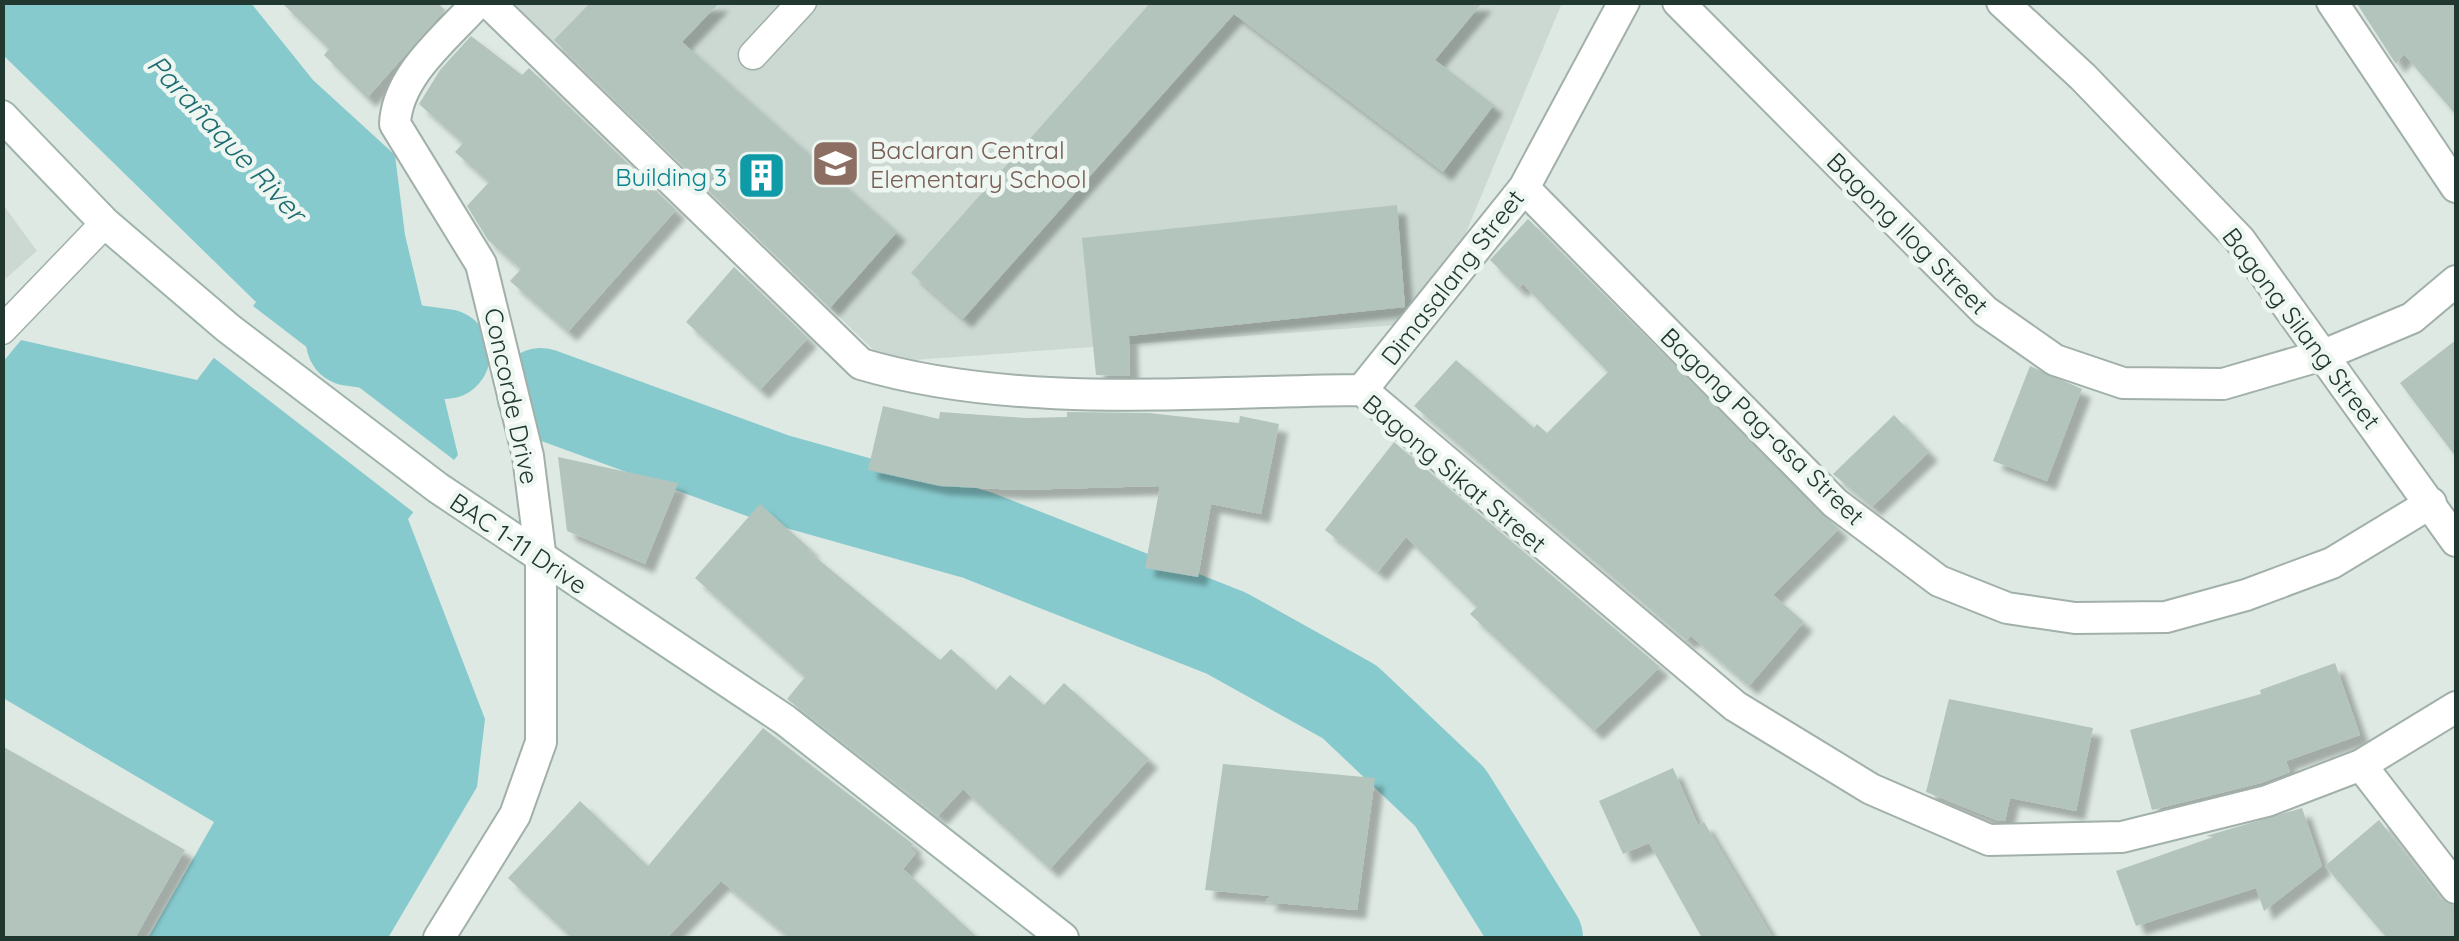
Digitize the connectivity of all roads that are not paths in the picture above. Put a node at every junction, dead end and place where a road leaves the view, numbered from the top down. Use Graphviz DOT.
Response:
graph roads {
  1 [pos="478,2"];
  2 [pos="488,2"];
  3 [pos="802,2"];
  4 [pos="1624,2"];
  5 [pos="1678,2"];
  6 [pos="2002,2"];
  7 [pos="2332,2"];
  8 [pos="752,55"];
  9 [pos="2,116"];
  10 [pos="2456,187"];
  11 [pos="1524,188"];
  12 [pos="105,223"];
  13 [pos="2456,281"];
  14 [pos="2,330"];
  15 [pos="2326,354"];
  16 [pos="1362,390"];
  17 [pos="2430,503"];
  18 [pos="2456,541"];
  19 [pos="542,560"];
  20 [pos="2456,708"];
  21 [pos="2361,765"];
  22 [pos="2456,888"];
  23 [pos="439,938"];
  24 [pos="1063,938"];
  1 -- 19 [label="street, Concorde Drive"];
  2 -- 16 [label="street, Bagong Sikat Street"];
  3 -- 8 [label="lane"];
  4 -- 11 [label="street, Dimasalang Street"];
  5 -- 15 [label="street, Bagong Ilog Street"];
  6 -- 15 [label="street, Bagong Silang Street"];
  7 -- 10 [label="street"];
  9 -- 12 [label="street, BAC 1-11 Drive"];
  11 -- 16 [label="street, Dimasalang Street"];
  11 -- 17 [label="street, Bagong Pag-asa Street"];
  12 -- 14 [label="lane"];
  12 -- 19 [label="street, BAC 1-11 Drive"];
  13 -- 15 [label="street, Bagong Ilog Street"];
  15 -- 17 [label="street, Bagong Silang Street"];
  16 -- 21 [label="street, Bagong Sikat Street"];
  17 -- 18 [label="street, Bagong Silang Street"];
  19 -- 23 [label="street, Concorde Drive"];
  19 -- 24 [label="street, BAC 1-11 Drive"];
  20 -- 21 [label="street, Bagong Sikat Street"];
  21 -- 22 [label="street"];
}
